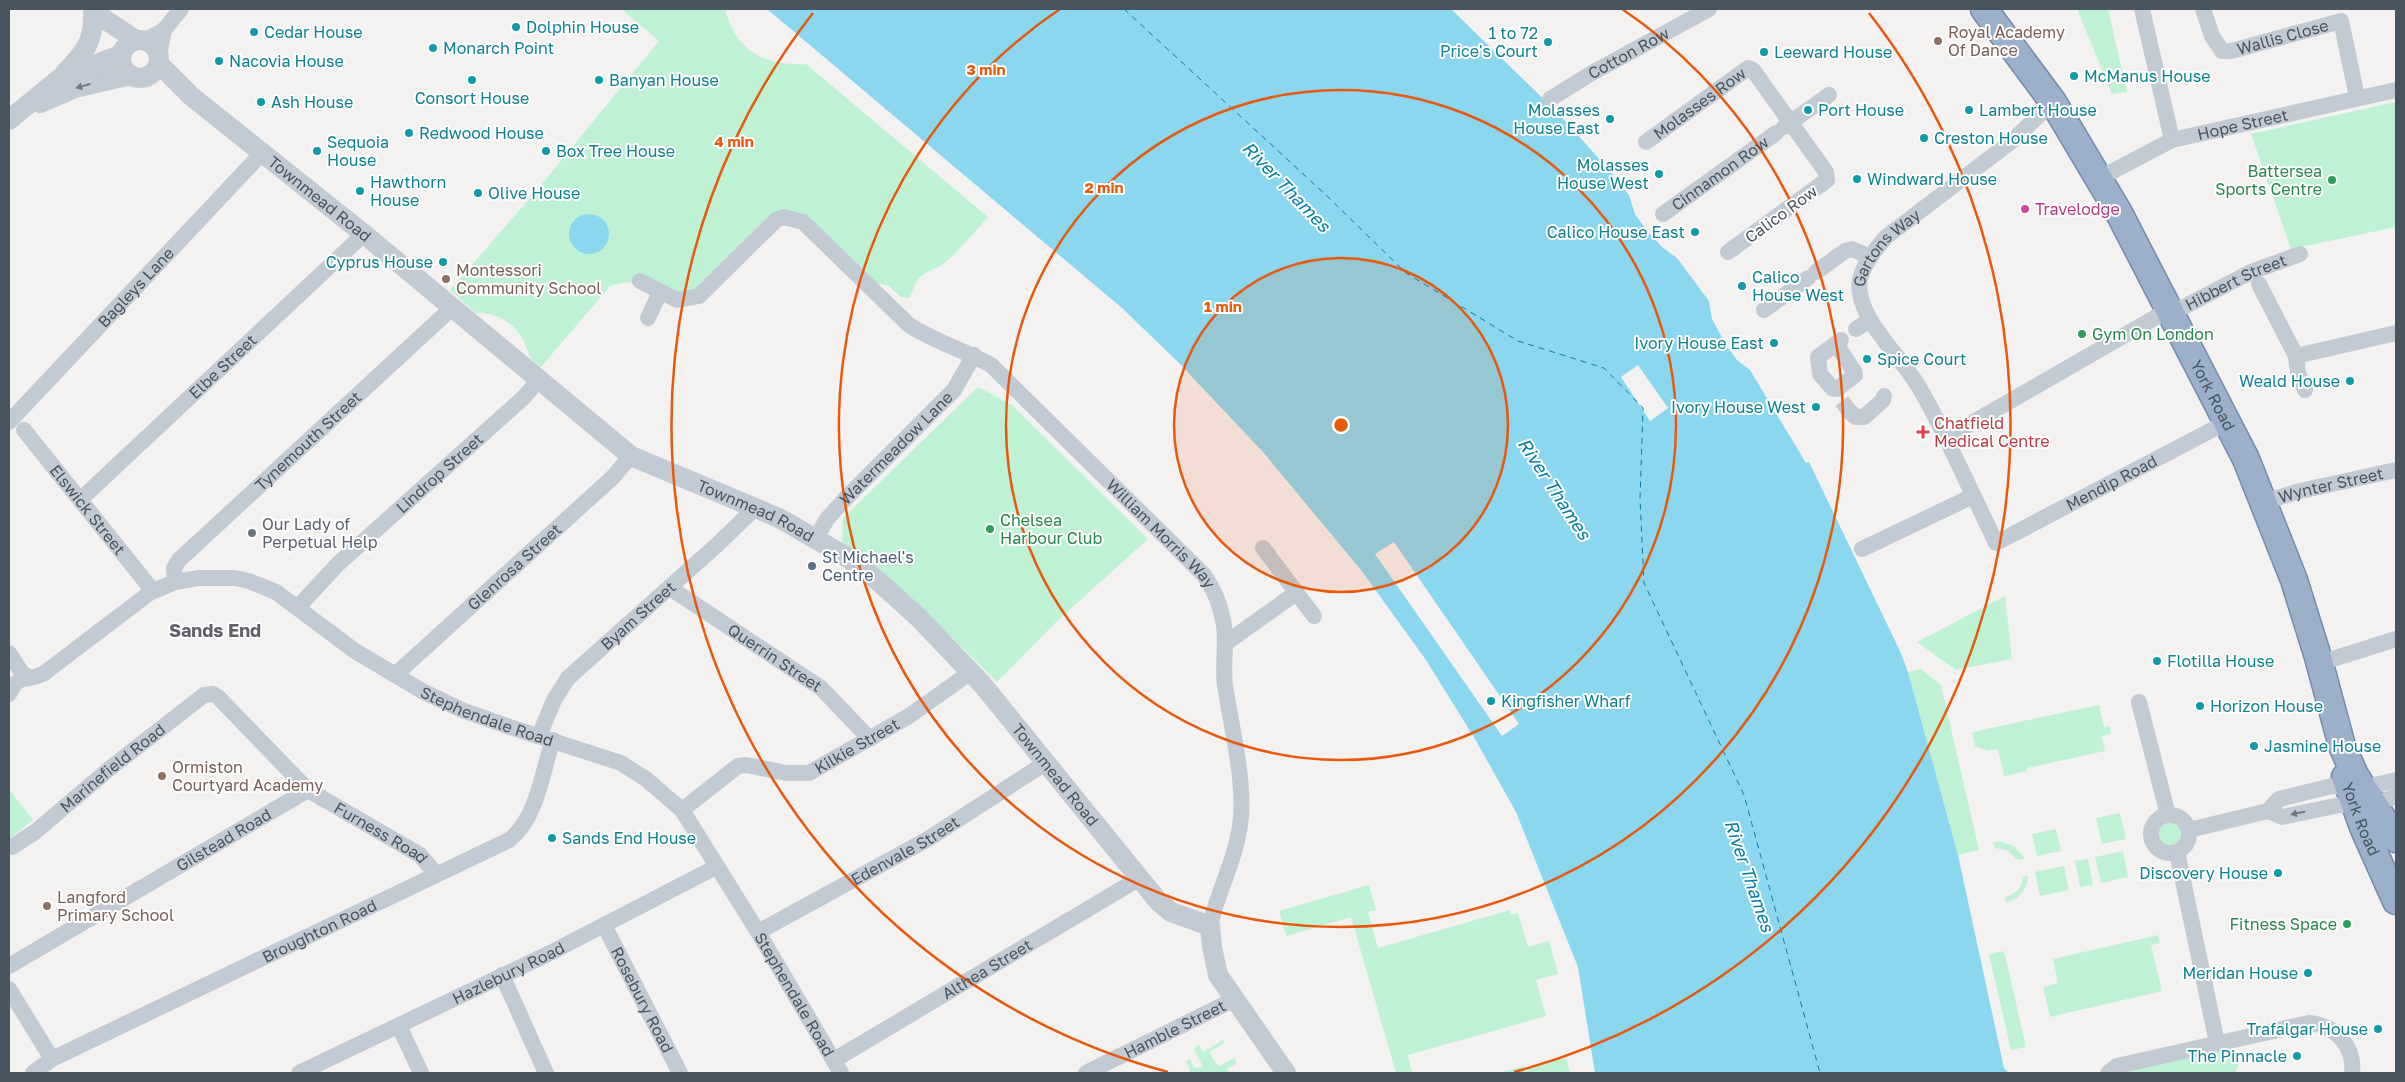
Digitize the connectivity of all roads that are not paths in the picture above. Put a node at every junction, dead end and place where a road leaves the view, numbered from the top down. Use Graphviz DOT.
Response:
graph roads {
  1 [pos="182,9"];
  2 [pos="1709,9"];
  3 [pos="1984,9"];
  4 [pos="2142,9"];
  5 [pos="2203,9"];
  6 [pos="96,12"];
  7 [pos="2345,15"];
  8 [pos="141,57"];
  9 [pos="59,79"];
  10 [pos="2396,90"];
  11 [pos="1829,94"];
  12 [pos="2357,97"];
  13 [pos="1550,99"];
  14 [pos="2054,102"];
  15 [pos="13,116"];
  16 [pos="1784,127"];
  17 [pos="2172,140"];
  18 [pos="1646,142"];
  19 [pos="263,152"];
  20 [pos="2098,179"];
  21 [pos="1663,214"];
  22 [pos="364,234"];
  23 [pos="1728,252"];
  24 [pos="2300,254"];
  25 [pos="1870,257"];
  26 [pos="640,281"];
  27 [pos="2259,284"];
  28 [pos="660,292"];
  29 [pos="452,307"];
  30 [pos="1764,310"];
  31 [pos="2171,311"];
  32 [pos="648,318"];
  33 [pos="2396,333"];
  34 [pos="974,355"];
  35 [pos="2296,356"];
  36 [pos="539,380"];
  37 [pos="2305,390"];
  38 [pos="1884,396"];
  39 [pos="1842,401"];
  40 [pos="9,422"];
  41 [pos="2227,422"];
  42 [pos="24,430"];
  43 [pos="1946,438"];
  44 [pos="631,456"];
  45 [pos="2396,470"];
  46 [pos="1973,496"];
  47 [pos="81,499"];
  48 [pos="2264,502"];
  49 [pos="754,506"];
  50 [pos="816,538"];
  51 [pos="1996,543"];
  52 [pos="1263,548"];
  53 [pos="1862,549"];
  54 [pos="176,582"];
  55 [pos="670,588"];
  56 [pos="151,592"];
  57 [pos="1296,593"];
  58 [pos="298,607"];
  59 [pos="1314,616"];
  60 [pos="2396,638"];
  61 [pos="1226,643"];
  62 [pos="9,654"];
  63 [pos="2320,663"];
  64 [pos="971,672"];
  65 [pos="395,675"];
  66 [pos="30,678"];
  67 [pos="9,694"];
  68 [pos="213,694"];
  69 [pos="2139,702"];
  70 [pos="546,738"];
  71 [pos="870,739"];
  72 [pos="1047,762"];
  73 [pos="2396,780"];
  74 [pos="308,790"];
  75 [pos="2367,796"];
  76 [pos="682,810"];
  77 [pos="2168,815"];
  78 [pos="2189,830"];
  79 [pos="2396,839"];
  80 [pos="12,847"];
  81 [pos="2178,852"];
  82 [pos="716,867"];
  83 [pos="436,874"];
  84 [pos="1140,878"];
  85 [pos="2396,901"];
  86 [pos="604,925"];
  87 [pos="1210,926"];
  88 [pos="758,932"];
  89 [pos="9,966"];
  90 [pos="502,976"];
  91 [pos="9,989"];
  92 [pos="1235,1000"];
  93 [pos="399,1026"];
  94 [pos="2217,1043"];
  95 [pos="52,1058"];
  96 [pos="837,1067"];
  97 [pos="33,1073"];
  98 [pos="300,1073"];
  99 [pos="421,1073"];
  100 [pos="546,1073"];
  101 [pos="680,1073"];
  102 [pos="1086,1073"];
  103 [pos="1286,1073"];
  104 [pos="2108,1073"];
  105 [pos="2352,1073"];
  1 -- 8 [label="street"];
  2 -- 13 [label="street, Cotton Row"];
  3 -- 14 [label="highway, York Road"];
  4 -- 17 [label="street"];
  5 -- 7 [label="street, Wallis Close"];
  6 -- 8 [label="street, Townmead Road"];
  6 -- 9 [label="street"];
  7 -- 12 [label="street, Wallis Close"];
  8 -- 9 [label="street"];
  8 -- 15 [label="street, one-way"];
  8 -- 19 [label="street, Townmead Road"];
  9 -- 15 [label="street"];
  10 -- 12 [label="street, Hope Street"];
  11 -- 16 [label="street, Cinnamon Row"];
  12 -- 17 [label="street, Hope Street"];
  14 -- 20 [label="highway, York Road"];
  14 -- 25 [label="street, Gartons Way"];
  16 -- 18 [label="street, Molasses Row"];
  16 -- 21 [label="street, Cinnamon Row"];
  16 -- 23 [label="street, Calico Row"];
  17 -- 20 [label="street, Hope Street"];
  19 -- 22 [label="street, Townmead Road"];
  19 -- 40 [label="street, Bagleys Lane"];
  20 -- 31 [label="highway, York Road"];
  22 -- 29 [label="street, Townmead Road"];
  22 -- 47 [label="street, Elbe Street"];
  24 -- 31 [label="street, Hibbert Street"];
  25 -- 30 [label="street"];
  25 -- 43 [label="street, Gartons Way"];
  26 -- 28 [label="street, William Morris Way"];
  27 -- 35 [label="street"];
  28 -- 32 [label="street"];
  28 -- 34 [label="street, William Morris Way"];
  29 -- 36 [label="street, Townmead Road"];
  29 -- 54 [label="street, Tynemouth Street"];
  31 -- 41 [label="highway, York Road"];
  31 -- 43 [label="street, Hibbert Street"];
  33 -- 35 [label="street"];
  34 -- 50 [label="street, Watermeadow Lane"];
  34 -- 61 [label="street, William Morris Way"];
  35 -- 37 [label="street"];
  36 -- 44 [label="street, Townmead Road"];
  36 -- 58 [label="street, Lindrop Street"];
  38 -- 39 [label="street"];
  39 -- 39 [label="street"];
  41 -- 48 [label="highway, York Road"];
  41 -- 51 [label="street, Mendip Road"];
  42 -- 47 [label="street, Elswick Street"];
  43 -- 46 [label="street, Gartons Way"];
  44 -- 49 [label="street, Townmead Road"];
  44 -- 65 [label="street, Glenrosa Street"];
  45 -- 48 [label="street, Wynter Street"];
  46 -- 51 [label="street, Gartons Way"];
  46 -- 53 [label="street"];
  47 -- 56 [label="street, Elswick Street"];
  48 -- 63 [label="highway, York Road"];
  49 -- 50 [label="street, Townmead Road"];
  49 -- 55 [label="street, Byam Street"];
  50 -- 64 [label="street, Townmead Road"];
  52 -- 57 [label="street"];
  54 -- 56 [label="street, Stephendale Road"];
  54 -- 58 [label="street, Stephendale Road"];
  55 -- 70 [label="street, Byam Street"];
  55 -- 71 [label="street, Querrin Street"];
  56 -- 66 [label="street, Stephendale Road"];
  57 -- 59 [label="street"];
  57 -- 61 [label="street"];
  58 -- 65 [label="street, Stephendale Road"];
  60 -- 63 [label="street"];
  61 -- 87 [label="street, William Morris Way"];
  62 -- 66 [label="street"];
  63 -- 75 [label="highway, York Road"];
  64 -- 71 [label="street, Kilkie Street"];
  64 -- 72 [label="street, Townmead Road"];
  65 -- 70 [label="street, Stephendale Road"];
  66 -- 67 [label="street, Stephendale Road"];
  68 -- 74 [label="street, Furness Road"];
  68 -- 80 [label="street, Marinefield Road"];
  69 -- 77 [label="street"];
  70 -- 76 [label="street, Stephendale Road"];
  70 -- 83 [label="street, Broughton Road"];
  71 -- 76 [label="street, Kilkie Street"];
  72 -- 84 [label="street, Townmead Road"];
  72 -- 88 [label="street, Edenvale Street"];
  73 -- 75 [label="street"];
  74 -- 83 [label="street, Furness Road"];
  74 -- 89 [label="street, Gilstead Road"];
  75 -- 78 [label="street"];
  75 -- 79 [label="highway, York Road"];
  75 -- 85 [label="highway, York Road"];
  76 -- 82 [label="street, Stephendale Road"];
  77 -- 78 [label="street"];
  77 -- 81 [label="street"];
  78 -- 81 [label="street"];
  81 -- 94 [label="street"];
  82 -- 86 [label="street, Hazlebury Road"];
  82 -- 88 [label="street, Stephendale Road"];
  83 -- 95 [label="street, Broughton Road"];
  84 -- 87 [label="street, Townmead Road"];
  84 -- 96 [label="street, Althea Street"];
  86 -- 90 [label="street, Hazlebury Road"];
  86 -- 101 [label="street, Rosebury Road"];
  87 -- 92 [label="street"];
  88 -- 96 [label="street, Stephendale Road"];
  90 -- 93 [label="street, Hazlebury Road"];
  90 -- 100 [label="street"];
  91 -- 95 [label="street"];
  92 -- 102 [label="street, Hamble Street"];
  92 -- 103 [label="street"];
  93 -- 98 [label="street, Hazlebury Road"];
  93 -- 99 [label="street"];
  94 -- 104 [label="street"];
  94 -- 105 [label="street"];
  95 -- 97 [label="street, Broughton Road"];
}
